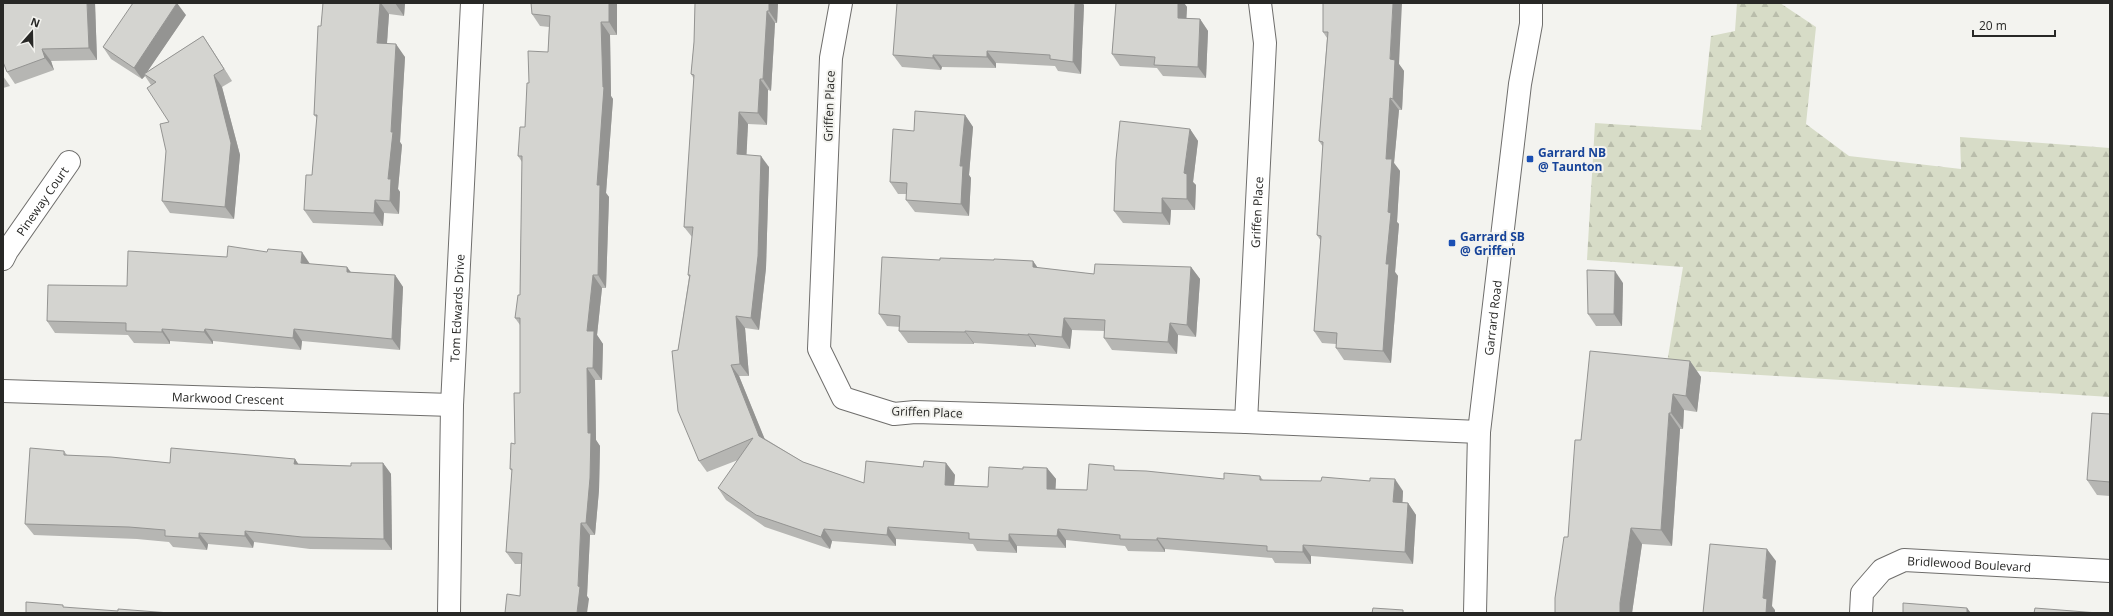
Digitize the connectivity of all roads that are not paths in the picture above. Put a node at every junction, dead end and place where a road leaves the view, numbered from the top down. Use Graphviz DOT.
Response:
graph roads {
  1 [pos="472,3"];
  2 [pos="841,3"];
  3 [pos="1260,3"];
  4 [pos="1531,3"];
  5 [pos="1542,3"];
  6 [pos="1531,24"];
  7 [pos="69,162"];
  8 [pos="3,259"];
  9 [pos="3,391"];
  10 [pos="452,405"];
  11 [pos="1246,422"];
  12 [pos="1479,432"];
  13 [pos="2110,571"];
  14 [pos="449,613"];
  15 [pos="1475,613"];
  16 [pos="1861,613"];
  1 -- 10 [label="street, Tom Edwards Drive"];
  2 -- 11 [label="street, Griffen Place"];
  3 -- 11 [label="street, Griffen Place"];
  4 -- 6 [label="street, Garrard Road"];
  5 -- 6 [label="street, Garrard Road"];
  6 -- 12 [label="street, Garrard Road"];
  7 -- 8 [label="street, Pineway Court"];
  9 -- 10 [label="street, Markwood Crescent"];
  10 -- 14 [label="street, Tom Edwards Drive"];
  11 -- 12 [label="street, Griffen Place"];
  12 -- 15 [label="street, Garrard Road"];
  13 -- 16 [label="street, Bridlewood Boulevard"];
}
